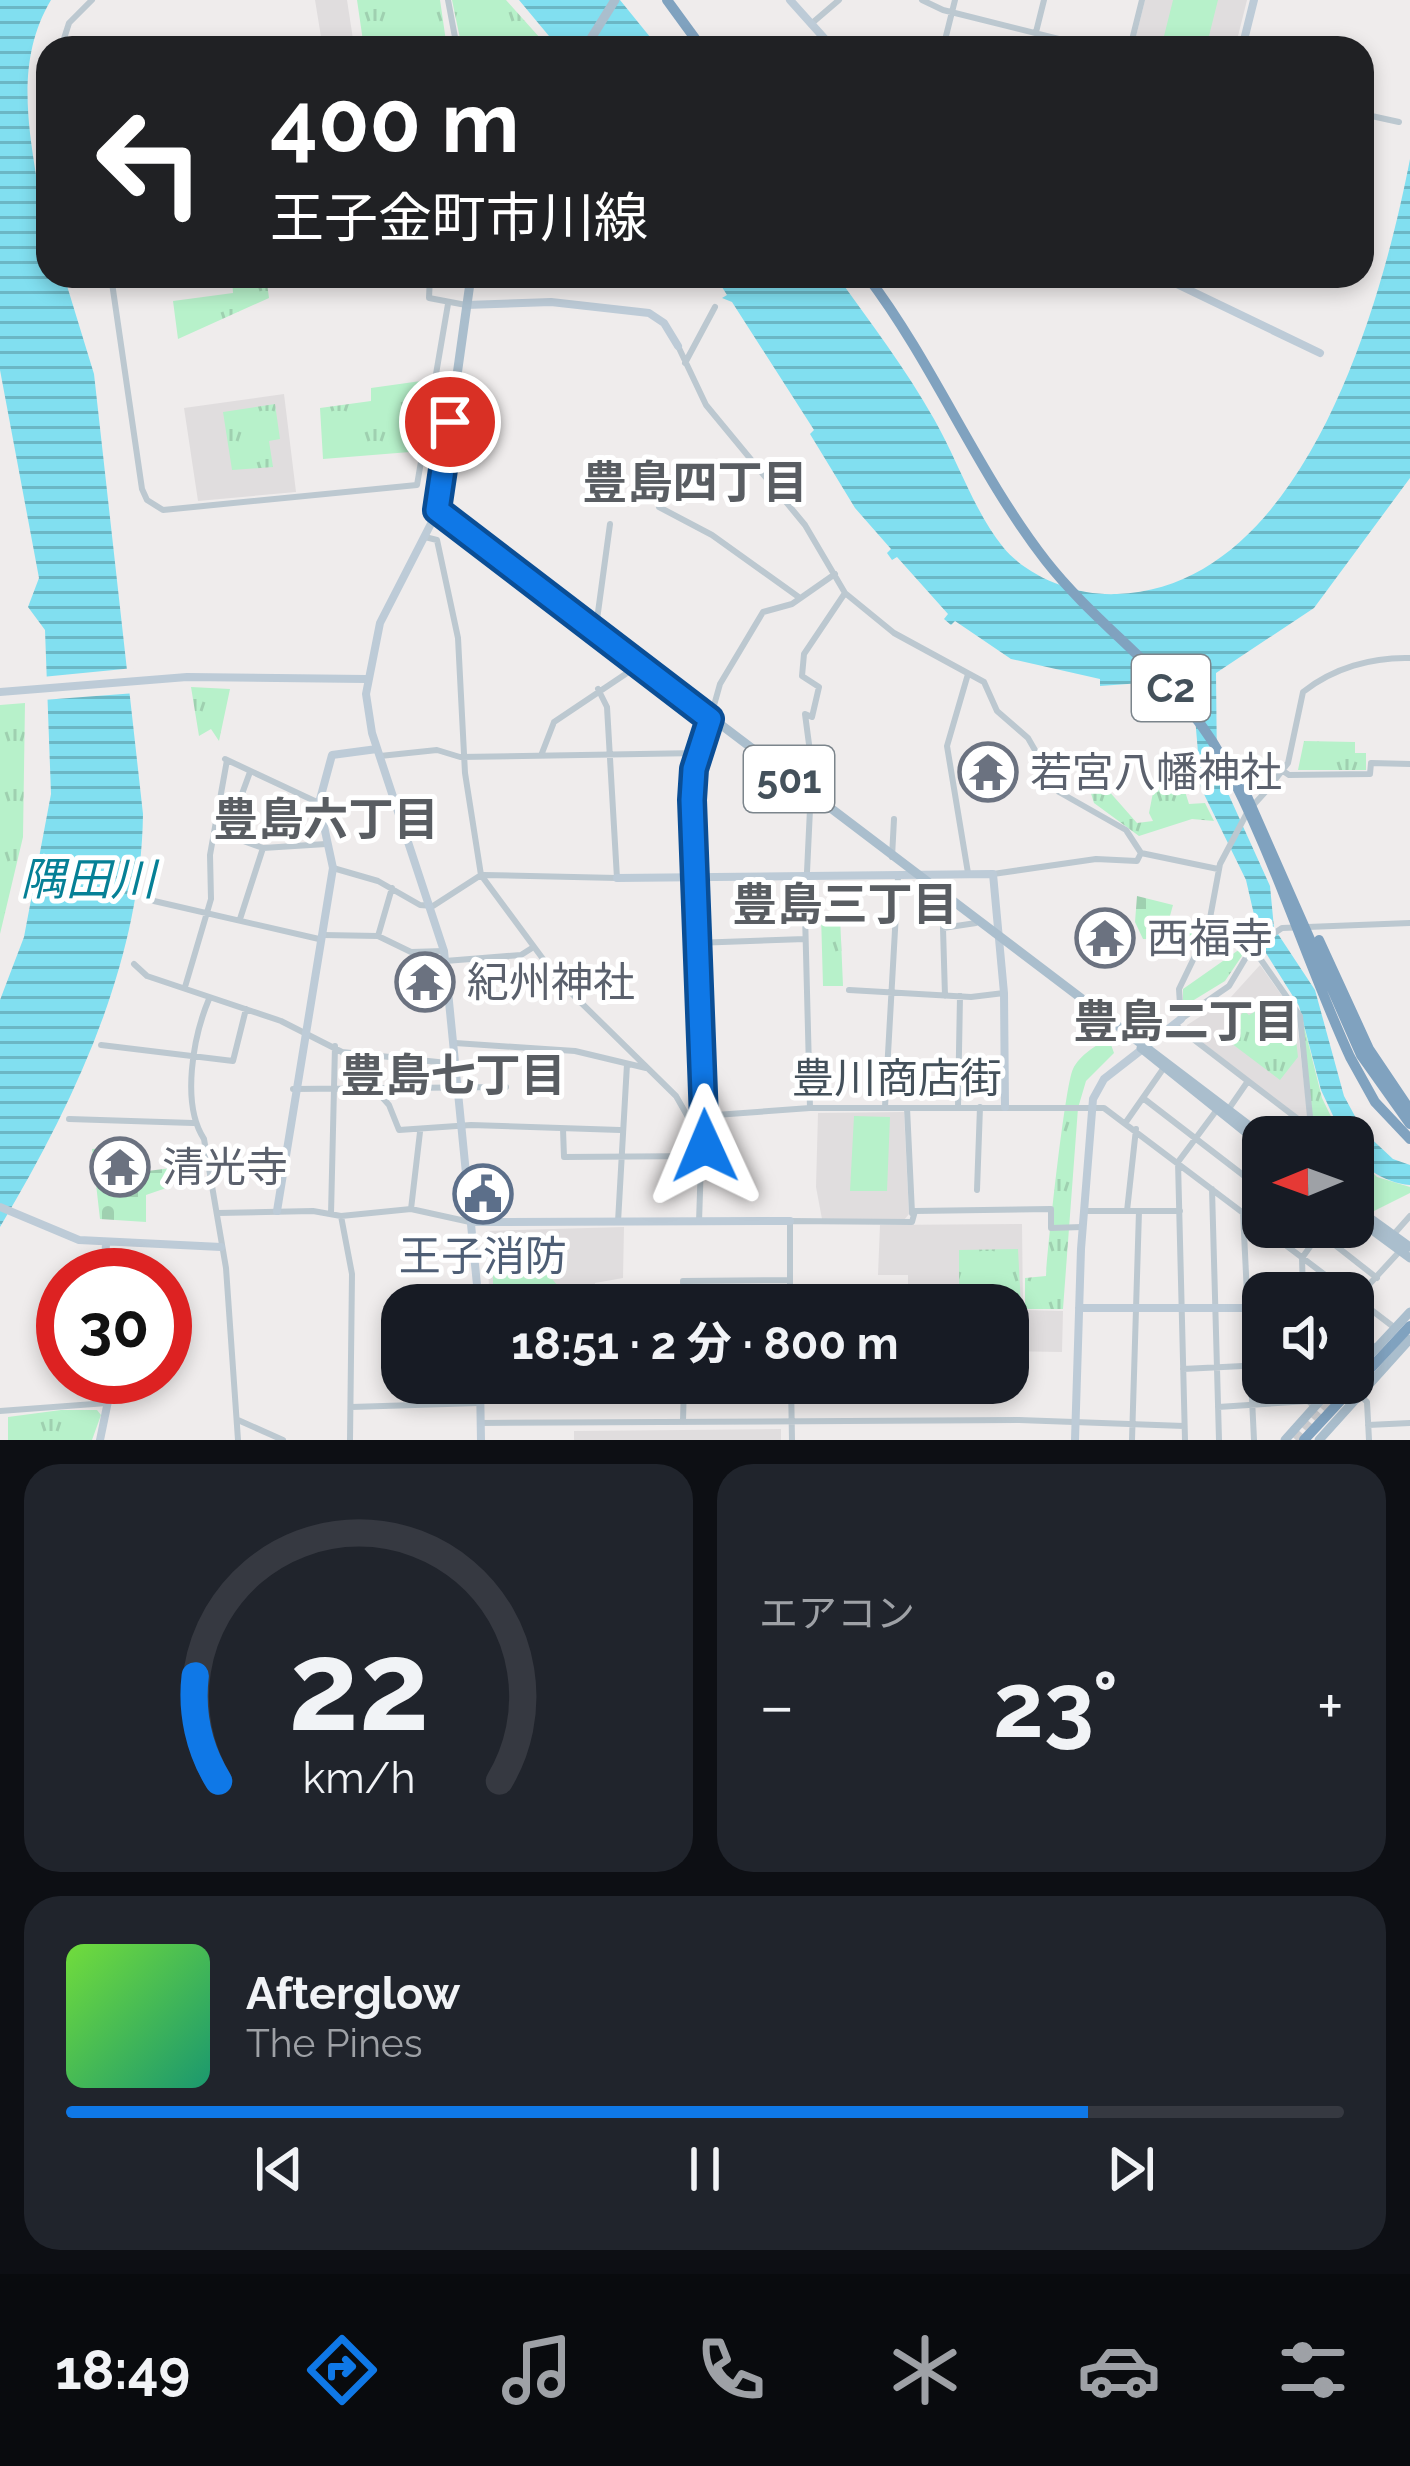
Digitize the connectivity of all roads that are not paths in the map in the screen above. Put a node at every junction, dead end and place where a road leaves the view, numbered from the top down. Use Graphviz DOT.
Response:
graph roads {
  1 [pos="92,0"];
  2 [pos="448,0"];
  3 [pos="615,0"];
  4 [pos="665,0"];
  5 [pos="790,0"];
  6 [pos="839,0"];
  7 [pos="922,0"];
  8 [pos="955,0"];
  9 [pos="1043,0"];
  10 [pos="1142,0"];
  11 [pos="1254,0"];
  12 [pos="952,13"];
  13 [pos="811,24"];
  14 [pos="1036,33"];
  15 [pos="65,36"];
  16 [pos="455,36"];
  17 [pos="592,36"];
  18 [pos="691,36"];
  19 [pos="822,36"];
  20 [pos="947,36"];
  21 [pos="1035,36"];
  22 [pos="1048,36"];
  23 [pos="1133,36"];
  24 [pos="1245,36"];
  25 [pos="1374,116"];
  26 [pos="1399,122"];
  27 [pos="113,288"];
  28 [pos="429,288"];
  29 [pos="469,288"];
  30 [pos="877,288"];
  31 [pos="877,288"];
  32 [pos="1197,288"];
  33 [pos="448,304"];
  34 [pos="466,305"];
  35 [pos="715,308"];
  36 [pos="678,346"];
  37 [pos="1320,352"];
  38 [pos="685,363"];
  39 [pos="659,507"];
  40 [pos="437,510"];
  41 [pos="610,524"];
  42 [pos="425,537"];
  43 [pos="835,574"];
  44 [pos="845,593"];
  45 [pos="800,598"];
  46 [pos="594,631"];
  47 [pos="1410,658"];
  48 [pos="639,665"];
  49 [pos="968,674"];
  50 [pos="366,680"];
  51 [pos="598,688"];
  52 [pos="0,692"];
  53 [pos="710,719"];
  54 [pos="378,752"];
  55 [pos="609,752"];
  56 [pos="542,753"];
  57 [pos="699,753"];
  58 [pos="464,756"];
  59 [pos="1410,764"];
  60 [pos="1283,770"];
  61 [pos="250,772"];
  62 [pos="1194,775"];
  63 [pos="1268,789"];
  64 [pos="810,795"];
  65 [pos="320,802"];
  66 [pos="894,819"];
  67 [pos="1269,841"];
  68 [pos="326,844"];
  69 [pos="263,848"];
  70 [pos="1141,853"];
  71 [pos="892,857"];
  72 [pos="1219,867"];
  73 [pos="333,868"];
  74 [pos="968,873"];
  75 [pos="915,874"];
  76 [pos="993,874"];
  77 [pos="481,875"];
  78 [pos="808,877"];
  79 [pos="898,877"];
  80 [pos="617,878"];
  81 [pos="695,878"];
  82 [pos="393,888"];
  83 [pos="154,901"];
  84 [pos="433,906"];
  85 [pos="207,914"];
  86 [pos="240,921"];
  87 [pos="976,923"];
  88 [pos="1410,923"];
  89 [pos="378,936"];
  90 [pos="319,937"];
  91 [pos="806,939"];
  92 [pos="999,940"];
  93 [pos="694,944"];
  94 [pos="532,948"];
  95 [pos="444,956"];
  96 [pos="1259,957"];
  97 [pos="134,964"];
  98 [pos="185,987"];
  99 [pos="848,990"];
  100 [pos="1004,992"];
  101 [pos="892,994"];
  102 [pos="945,996"];
  103 [pos="960,996"];
  104 [pos="209,999"];
  105 [pos="245,1010"];
  106 [pos="1177,1021"];
  107 [pos="304,1034"];
  108 [pos="1340,1035"];
  109 [pos="455,1043"];
  110 [pos="101,1045"];
  111 [pos="1142,1048"];
  112 [pos="338,1049"];
  113 [pos="193,1058"];
  114 [pos="627,1063"];
  115 [pos="457,1064"];
  116 [pos="646,1068"];
  117 [pos="1163,1070"];
  118 [pos="1248,1082"];
  119 [pos="506,1087"];
  120 [pos="293,1089"];
  121 [pos="460,1089"];
  122 [pos="376,1090"];
  123 [pos="331,1093"];
  124 [pos="1143,1098"];
  125 [pos="958,1107"];
  126 [pos="980,1107"];
  127 [pos="1005,1107"];
  128 [pos="1092,1107"];
  129 [pos="810,1108"];
  130 [pos="885,1108"];
  131 [pos="907,1108"];
  132 [pos="1410,1110"];
  133 [pos="1222,1111"];
  134 [pos="702,1113"];
  135 [pos="1291,1116"];
  136 [pos="1310,1116"];
  137 [pos="68,1119"];
  138 [pos="1126,1121"];
  139 [pos="1242,1123"];
  140 [pos="193,1124"];
  141 [pos="1410,1124"];
  142 [pos="463,1126"];
  143 [pos="1242,1128"];
  144 [pos="1136,1129"];
  145 [pos="563,1130"];
  146 [pos="620,1130"];
  147 [pos="420,1132"];
  148 [pos="1196,1139"];
  149 [pos="1410,1139"];
  150 [pos="1410,1148"];
  151 [pos="617,1155"];
  152 [pos="704,1156"];
  153 [pos="1178,1162"];
  154 [pos="1242,1173"];
  155 [pos="1212,1189"];
  156 [pos="0,1207"];
  157 [pos="411,1209"];
  158 [pos="976,1209"];
  159 [pos="1180,1210"];
  160 [pos="277,1211"];
  161 [pos="1084,1211"];
  162 [pos="1127,1211"];
  163 [pos="1139,1211"];
  164 [pos="1242,1211"];
  165 [pos="218,1213"];
  166 [pos="912,1213"];
  167 [pos="336,1215"];
  168 [pos="1410,1216"];
  169 [pos="790,1221"];
  170 [pos="472,1222"];
  171 [pos="618,1222"];
  172 [pos="699,1222"];
  173 [pos="1374,1223"];
  174 [pos="1082,1227"];
  175 [pos="1374,1230"];
  176 [pos="1391,1237"];
  177 [pos="106,1244"];
  178 [pos="221,1247"];
  179 [pos="106,1248"];
  180 [pos="1289,1248"];
  181 [pos="1308,1248"];
  182 [pos="1341,1248"];
  183 [pos="1406,1252"];
  184 [pos="1302,1258"];
  185 [pos="1302,1272"];
  186 [pos="1320,1272"];
  187 [pos="1377,1277"];
  188 [pos="790,1280"];
  189 [pos="1374,1280"];
  190 [pos="477,1284"];
  191 [pos="683,1284"];
  192 [pos="790,1284"];
  193 [pos="1079,1308"];
  194 [pos="1242,1308"];
  195 [pos="1136,1309"];
  196 [pos="1181,1309"];
  197 [pos="1217,1309"];
  198 [pos="1374,1312"];
  199 [pos="1409,1325"];
  200 [pos="1395,1328"];
  201 [pos="1374,1346"];
  202 [pos="1374,1351"];
  203 [pos="1218,1366"];
  204 [pos="1242,1366"];
  205 [pos="1381,1368"];
  206 [pos="1183,1369"];
  207 [pos="1374,1377"];
  208 [pos="99,1404"];
  209 [pos="111,1404"];
  210 [pos="437,1404"];
  211 [pos="480,1404"];
  212 [pos="683,1404"];
  213 [pos="791,1404"];
  214 [pos="1266,1404"];
  215 [pos="1311,1404"];
  216 [pos="1353,1404"];
  217 [pos="1363,1404"];
  218 [pos="1253,1405"];
  219 [pos="351,1406"];
  220 [pos="1218,1407"];
  221 [pos="0,1412"];
  222 [pos="238,1420"];
  223 [pos="1076,1421"];
  224 [pos="791,1422"];
  225 [pos="480,1423"];
  226 [pos="683,1423"];
  227 [pos="1132,1424"];
  228 [pos="1410,1424"];
  229 [pos="1368,1425"];
  230 [pos="1184,1426"];
  231 [pos="1301,1438"];
  232 [pos="100,1440"];
  233 [pos="238,1440"];
  234 [pos="284,1440"];
  235 [pos="350,1440"];
  236 [pos="481,1440"];
  237 [pos="792,1440"];
  238 [pos="1075,1440"];
  239 [pos="1132,1440"];
  240 [pos="1185,1440"];
  241 [pos="1219,1440"];
  242 [pos="1254,1440"];
  243 [pos="1285,1440"];
  244 [pos="1319,1440"];
  245 [pos="1369,1440"];
  1 -- 15 [label="street"];
  2 -- 16 [label="street"];
  3 -- 17 [label="main road"];
  4 -- 18 [label="highway"];
  5 -- 13 [label="street"];
  6 -- 13 [label="street"];
  7 -- 12 [label="street"];
  8 -- 12 [label="street"];
  9 -- 14 [label="street"];
  10 -- 23 [label="street"];
  11 -- 24 [label="street"];
  12 -- 14 [label="street"];
  12 -- 20 [label="street"];
  13 -- 19 [label="street"];
  14 -- 21 [label="street"];
  14 -- 22 [label="street"];
  25 -- 26 [label="street"];
  27 -- 33 [label="street"];
  28 -- 33 [label="street"];
  29 -- 34 [label="main road"];
  30 -- 67 [label="highway, C2"];
  31 -- 108 [label="highway, C2"];
  32 -- 37 [label="street"];
  33 -- 34 [label="street"];
  34 -- 36 [label="street"];
  34 -- 40 [label="main road"];
  35 -- 38 [label="street"];
  36 -- 38 [label="street"];
  38 -- 43 [label="street"];
  39 -- 45 [label="street"];
  40 -- 42 [label="street"];
  40 -- 46 [label="main road, 501"];
  41 -- 46 [label="street"];
  42 -- 50 [label="street"];
  42 -- 58 [label="street"];
  43 -- 44 [label="street"];
  43 -- 45 [label="street"];
  44 -- 49 [label="street"];
  44 -- 64 [label="street"];
  45 -- 53 [label="street"];
  46 -- 48 [label="main road, 501"];
  47 -- 60 [label="street"];
  48 -- 51 [label="street"];
  48 -- 53 [label="main road, 501"];
  49 -- 70 [label="street"];
  49 -- 74 [label="street"];
  50 -- 52 [label="street"];
  50 -- 54 [label="street"];
  51 -- 55 [label="street"];
  51 -- 56 [label="street"];
  53 -- 57 [label="street"];
  53 -- 64 [label="main road, 501"];
  54 -- 58 [label="street"];
  54 -- 65 [label="street"];
  54 -- 84 [label="street"];
  55 -- 56 [label="street"];
  55 -- 57 [label="street"];
  55 -- 80 [label="street"];
  56 -- 58 [label="street"];
  57 -- 81 [label="street"];
  58 -- 77 [label="street"];
  59 -- 60 [label="street"];
  60 -- 63 [label="street"];
  61 -- 65 [label="street"];
  61 -- 69 [label="street"];
  61 -- 85 [label="street"];
  62 -- 63 [label="street"];
  63 -- 72 [label="street"];
  64 -- 71 [label="main road, 501"];
  64 -- 78 [label="street"];
  65 -- 68 [label="street"];
  66 -- 71 [label="street"];
  67 -- 132 [label="highway, C2"];
  67 -- 141 [label="highway, C2"];
  68 -- 69 [label="street"];
  68 -- 73 [label="street"];
  69 -- 86 [label="street"];
  70 -- 72 [label="street"];
  70 -- 76 [label="street"];
  71 -- 75 [label="main road, 501"];
  72 -- 106 [label="street"];
  73 -- 82 [label="street"];
  73 -- 90 [label="street"];
  74 -- 75 [label="street"];
  74 -- 76 [label="street"];
  75 -- 79 [label="street"];
  75 -- 87 [label="main road, 501"];
  76 -- 92 [label="street"];
  77 -- 80 [label="street"];
  77 -- 84 [label="street"];
  77 -- 94 [label="street"];
  78 -- 79 [label="street"];
  78 -- 81 [label="street"];
  78 -- 91 [label="street"];
  79 -- 101 [label="street"];
  80 -- 81 [label="street"];
  81 -- 93 [label="street"];
  82 -- 84 [label="street"];
  82 -- 89 [label="street"];
  83 -- 85 [label="street"];
  84 -- 95 [label="street"];
  85 -- 86 [label="street"];
  85 -- 98 [label="street"];
  86 -- 90 [label="street"];
  87 -- 92 [label="main road, 501"];
  87 -- 102 [label="street"];
  88 -- 106 [label="street"];
  89 -- 90 [label="street"];
  89 -- 95 [label="street"];
  90 -- 107 [label="street"];
  91 -- 93 [label="street"];
  91 -- 129 [label="street"];
  92 -- 100 [label="street"];
  92 -- 111 [label="main road, 501"];
  93 -- 134 [label="street"];
  94 -- 95 [label="street"];
  94 -- 116 [label="street"];
  95 -- 109 [label="street"];
  96 -- 136 [label="street"];
  97 -- 98 [label="street"];
  98 -- 104 [label="street"];
  99 -- 101 [label="street"];
  100 -- 103 [label="street"];
  100 -- 127 [label="street"];
  101 -- 102 [label="street"];
  101 -- 130 [label="street"];
  102 -- 103 [label="street"];
  103 -- 125 [label="street"];
  104 -- 105 [label="street"];
  104 -- 113 [label="street"];
  105 -- 107 [label="street"];
  105 -- 113 [label="street"];
  106 -- 111 [label="street"];
  106 -- 118 [label="street"];
  107 -- 112 [label="street"];
  107 -- 120 [label="street"];
  108 -- 149 [label="highway, C2"];
  108 -- 150 [label="highway, C2"];
  109 -- 114 [label="street"];
  109 -- 115 [label="street"];
  110 -- 113 [label="street"];
  111 -- 117 [label="main road, 501"];
  111 -- 128 [label="street"];
  111 -- 133 [label="main road, 501"];
  112 -- 115 [label="street"];
  112 -- 122 [label="street"];
  112 -- 123 [label="street"];
  113 -- 140 [label="street"];
  114 -- 116 [label="street"];
  114 -- 146 [label="street"];
  115 -- 121 [label="street"];
  116 -- 134 [label="street"];
  117 -- 124 [label="street"];
  117 -- 133 [label="main road, 501"];
  118 -- 133 [label="street"];
  118 -- 135 [label="street"];
  119 -- 121 [label="street"];
  120 -- 123 [label="street"];
  120 -- 160 [label="street"];
  121 -- 122 [label="street"];
  121 -- 142 [label="street"];
  122 -- 123 [label="street"];
  122 -- 147 [label="street"];
  123 -- 167 [label="street"];
  124 -- 138 [label="street"];
  124 -- 148 [label="street"];
  125 -- 126 [label="street, 豊川商店街"];
  125 -- 131 [label="street, 豊川商店街"];
  126 -- 127 [label="street, 豊川商店街"];
  126 -- 158 [label="street"];
  127 -- 128 [label="street, 豊川商店街"];
  128 -- 138 [label="street"];
  128 -- 161 [label="street"];
  129 -- 130 [label="street, 豊川商店街"];
  129 -- 134 [label="street, 豊川商店街"];
  130 -- 131 [label="street, 豊川商店街"];
  131 -- 166 [label="street"];
  133 -- 139 [label="main road, 501"];
  133 -- 143 [label="main road, 501"];
  133 -- 148 [label="street"];
  134 -- 152 [label="street"];
  137 -- 140 [label="street"];
  138 -- 144 [label="street"];
  140 -- 165 [label="street"];
  142 -- 145 [label="street"];
  142 -- 147 [label="street"];
  142 -- 170 [label="street"];
  144 -- 153 [label="street"];
  144 -- 162 [label="street"];
  145 -- 146 [label="street"];
  145 -- 151 [label="street"];
  146 -- 151 [label="street"];
  147 -- 157 [label="street"];
  148 -- 153 [label="street"];
  148 -- 154 [label="street"];
  151 -- 152 [label="street"];
  151 -- 171 [label="street"];
  152 -- 172 [label="street"];
  153 -- 155 [label="street"];
  153 -- 159 [label="street"];
  155 -- 164 [label="street"];
  155 -- 197 [label="street"];
  156 -- 177 [label="street"];
  157 -- 167 [label="street"];
  157 -- 170 [label="street"];
  158 -- 166 [label="street"];
  158 -- 174 [label="street"];
  159 -- 163 [label="street"];
  159 -- 196 [label="street"];
  160 -- 165 [label="street"];
  160 -- 167 [label="street"];
  161 -- 162 [label="street"];
  161 -- 174 [label="street"];
  162 -- 163 [label="street"];
  163 -- 195 [label="street"];
  165 -- 178 [label="street"];
  166 -- 169 [label="street"];
  167 -- 219 [label="street"];
  168 -- 176 [label="street"];
  169 -- 172 [label="street"];
  169 -- 188 [label="street"];
  170 -- 171 [label="street"];
  170 -- 190 [label="street"];
  171 -- 172 [label="street"];
  173 -- 176 [label="main road"];
  174 -- 193 [label="street"];
  175 -- 183 [label="main road"];
  176 -- 183 [label="main road"];
  177 -- 178 [label="street"];
  177 -- 179 [label="street"];
  178 -- 222 [label="street"];
  180 -- 184 [label="street"];
  181 -- 184 [label="street"];
  182 -- 187 [label="street"];
  183 -- 187 [label="street"];
  184 -- 185 [label="street"];
  184 -- 186 [label="street"];
  187 -- 189 [label="street"];
  188 -- 191 [label="street"];
  188 -- 192 [label="street"];
  193 -- 195 [label="street"];
  193 -- 223 [label="street"];
  194 -- 197 [label="street"];
  195 -- 196 [label="street"];
  195 -- 227 [label="street"];
  196 -- 197 [label="street"];
  196 -- 206 [label="street"];
  197 -- 203 [label="street"];
  198 -- 200 [label="street"];
  199 -- 200 [label="main road"];
  199 -- 205 [label="main road"];
  199 -- 207 [label="main road"];
  199 -- 231 [label="highway"];
  200 -- 201 [label="main road"];
  200 -- 202 [label="main road"];
  203 -- 204 [label="street"];
  203 -- 206 [label="street"];
  203 -- 220 [label="street"];
  206 -- 230 [label="street"];
  208 -- 221 [label="street"];
  209 -- 232 [label="street"];
  210 -- 219 [label="street"];
  211 -- 225 [label="street"];
  212 -- 226 [label="street"];
  213 -- 224 [label="street"];
  214 -- 218 [label="street"];
  215 -- 231 [label="main road"];
  216 -- 244 [label="main road"];
  217 -- 229 [label="street"];
  218 -- 220 [label="street"];
  218 -- 242 [label="street"];
  219 -- 235 [label="street"];
  220 -- 241 [label="street"];
  222 -- 233 [label="street"];
  222 -- 234 [label="street"];
  223 -- 224 [label="street"];
  223 -- 227 [label="street"];
  223 -- 238 [label="street"];
  224 -- 226 [label="street"];
  224 -- 237 [label="street"];
  225 -- 226 [label="street"];
  225 -- 236 [label="street"];
  227 -- 230 [label="street"];
  227 -- 239 [label="street"];
  228 -- 229 [label="street"];
  229 -- 245 [label="street"];
  230 -- 240 [label="street"];
  231 -- 243 [label="main road"];
}
